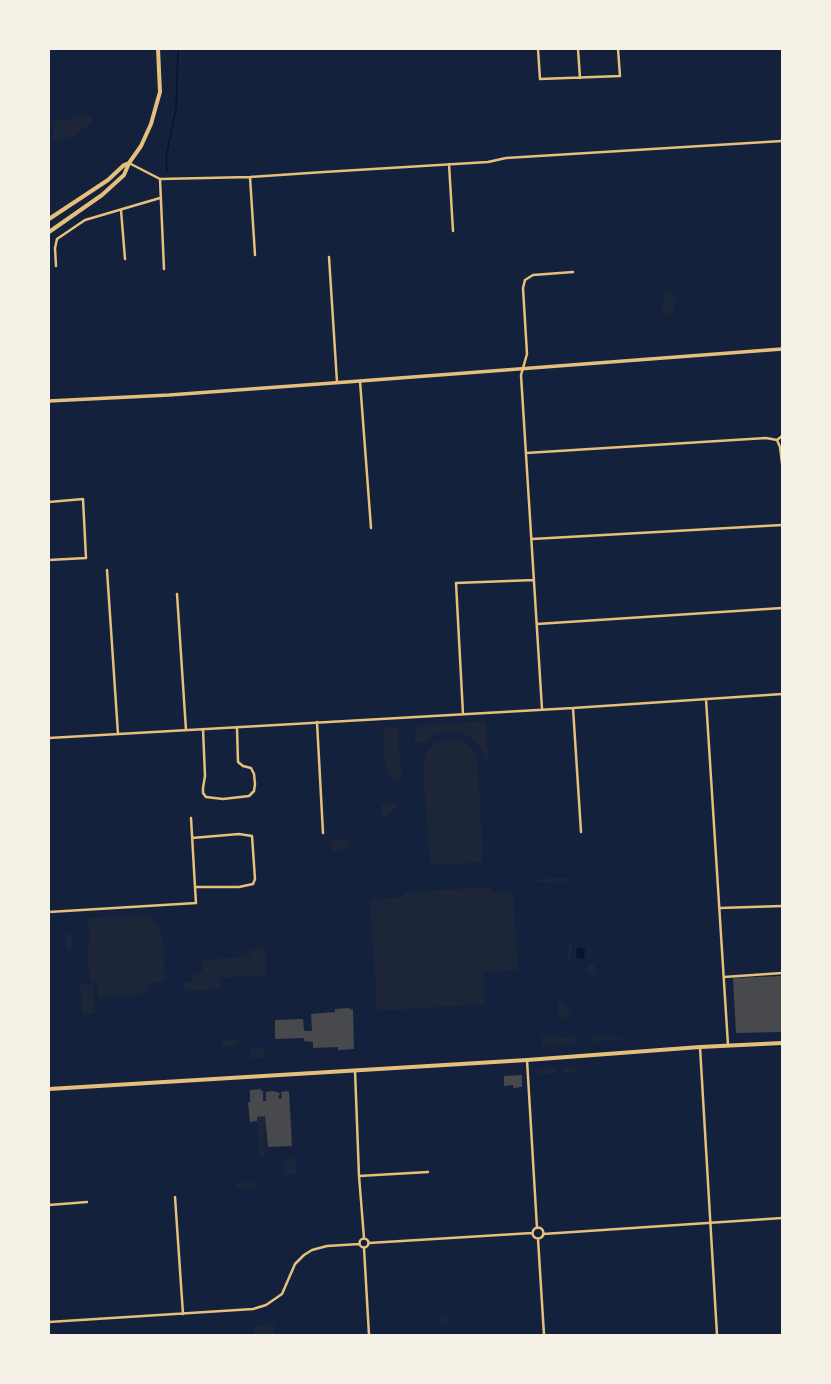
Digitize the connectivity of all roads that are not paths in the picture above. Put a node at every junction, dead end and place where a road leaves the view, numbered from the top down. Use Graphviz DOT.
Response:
graph roads {
  1 [pos="158,49"];
  2 [pos="538,49"];
  3 [pos="578,49"];
  4 [pos="618,49"];
  5 [pos="580,78"];
  6 [pos="782,141"];
  7 [pos="129,163"];
  8 [pos="449,164"];
  9 [pos="250,177"];
  10 [pos="160,180"];
  11 [pos="160,198"];
  12 [pos="121,210"];
  13 [pos="49,219"];
  14 [pos="453,231"];
  15 [pos="49,232"];
  16 [pos="255,255"];
  17 [pos="329,257"];
  18 [pos="125,259"];
  19 [pos="56,266"];
  20 [pos="164,269"];
  21 [pos="573,272"];
  22 [pos="782,349"];
  23 [pos="524,368"];
  24 [pos="360,381"];
  25 [pos="337,382"];
  26 [pos="49,401"];
  27 [pos="782,436"];
  28 [pos="777,440"];
  29 [pos="526,453"];
  30 [pos="782,464"];
  31 [pos="49,502"];
  32 [pos="782,525"];
  33 [pos="371,528"];
  34 [pos="532,539"];
  35 [pos="49,560"];
  36 [pos="107,570"];
  37 [pos="534,580"];
  38 [pos="177,594"];
  39 [pos="782,608"];
  40 [pos="537,624"];
  41 [pos="782,694"];
  42 [pos="706,699"];
  43 [pos="572,708"];
  44 [pos="542,709"];
  45 [pos="463,714"];
  46 [pos="317,722"];
  47 [pos="237,728"];
  48 [pos="203,729"];
  49 [pos="186,730"];
  50 [pos="118,734"];
  51 [pos="49,738"];
  52 [pos="191,818"];
  53 [pos="581,832"];
  54 [pos="322,833"];
  55 [pos="192,838"];
  56 [pos="195,887"];
  57 [pos="782,906"];
  58 [pos="720,908"];
  59 [pos="49,912"];
  60 [pos="782,973"];
  61 [pos="724,977"];
  62 [pos="782,1043"];
  63 [pos="728,1046"];
  64 [pos="700,1047"];
  65 [pos="527,1060"];
  66 [pos="354,1070"];
  67 [pos="49,1090"];
  68 [pos="428,1172"];
  69 [pos="359,1176"];
  70 [pos="175,1197"];
  71 [pos="87,1202"];
  72 [pos="49,1205"];
  73 [pos="782,1218"];
  74 [pos="710,1223"];
  75 [pos="537,1228"];
  76 [pos="532,1233"];
  77 [pos="543,1234"];
  78 [pos="364,1238"];
  79 [pos="538,1239"];
  80 [pos="368,1243"];
  81 [pos="359,1244"];
  82 [pos="364,1248"];
  83 [pos="183,1314"];
  84 [pos="49,1322"];
  85 [pos="369,1335"];
  86 [pos="544,1335"];
  87 [pos="717,1335"];
  1 -- 7 [label="main road"];
  2 -- 5 [label="street"];
  3 -- 5 [label="street"];
  4 -- 5 [label="street"];
  6 -- 8 [label="street"];
  7 -- 10 [label="street"];
  7 -- 13 [label="main road"];
  7 -- 15 [label="main road"];
  8 -- 9 [label="street"];
  8 -- 14 [label="street"];
  9 -- 10 [label="street"];
  9 -- 16 [label="street"];
  10 -- 11 [label="street"];
  11 -- 12 [label="street"];
  11 -- 20 [label="street"];
  12 -- 18 [label="street"];
  12 -- 19 [label="street"];
  17 -- 25 [label="street"];
  21 -- 23 [label="street"];
  22 -- 23 [label="street"];
  23 -- 24 [label="street"];
  23 -- 29 [label="street"];
  24 -- 25 [label="street"];
  24 -- 33 [label="street"];
  25 -- 26 [label="street"];
  27 -- 28 [label="street"];
  28 -- 29 [label="street"];
  28 -- 30 [label="street"];
  29 -- 34 [label="street"];
  31 -- 35 [label="street"];
  32 -- 34 [label="street"];
  34 -- 37 [label="street"];
  36 -- 50 [label="street"];
  37 -- 40 [label="street"];
  37 -- 45 [label="street"];
  38 -- 49 [label="street"];
  39 -- 40 [label="street"];
  40 -- 44 [label="street"];
  41 -- 42 [label="street"];
  42 -- 43 [label="street"];
  42 -- 58 [label="street"];
  43 -- 44 [label="street"];
  43 -- 53 [label="street"];
  44 -- 45 [label="street"];
  45 -- 46 [label="street"];
  46 -- 47 [label="street"];
  46 -- 54 [label="street"];
  47 -- 48 [label="street"];
  47 -- 48 [label="street"];
  48 -- 49 [label="street"];
  49 -- 50 [label="street"];
  50 -- 51 [label="street"];
  52 -- 55 [label="street"];
  55 -- 56 [label="street"];
  55 -- 56 [label="street"];
  56 -- 59 [label="street"];
  57 -- 58 [label="street"];
  58 -- 61 [label="street"];
  60 -- 61 [label="street"];
  61 -- 63 [label="street"];
  62 -- 63 [label="main road"];
  63 -- 64 [label="main road"];
  64 -- 65 [label="main road"];
  64 -- 74 [label="street"];
  65 -- 66 [label="main road"];
  65 -- 75 [label="street"];
  66 -- 67 [label="main road"];
  66 -- 69 [label="street"];
  68 -- 69 [label="street"];
  69 -- 78 [label="street"];
  70 -- 83 [label="street"];
  71 -- 72 [label="street"];
  73 -- 74 [label="street"];
  74 -- 77 [label="street"];
  74 -- 87 [label="street"];
  75 -- 76 [label="street"];
  75 -- 77 [label="street"];
  76 -- 79 [label="street"];
  76 -- 80 [label="street"];
  77 -- 79 [label="street"];
  78 -- 80 [label="street"];
  78 -- 81 [label="street"];
  79 -- 86 [label="street"];
  80 -- 82 [label="street"];
  81 -- 82 [label="street"];
  81 -- 83 [label="street"];
  82 -- 85 [label="street"];
  83 -- 84 [label="street"];
}
